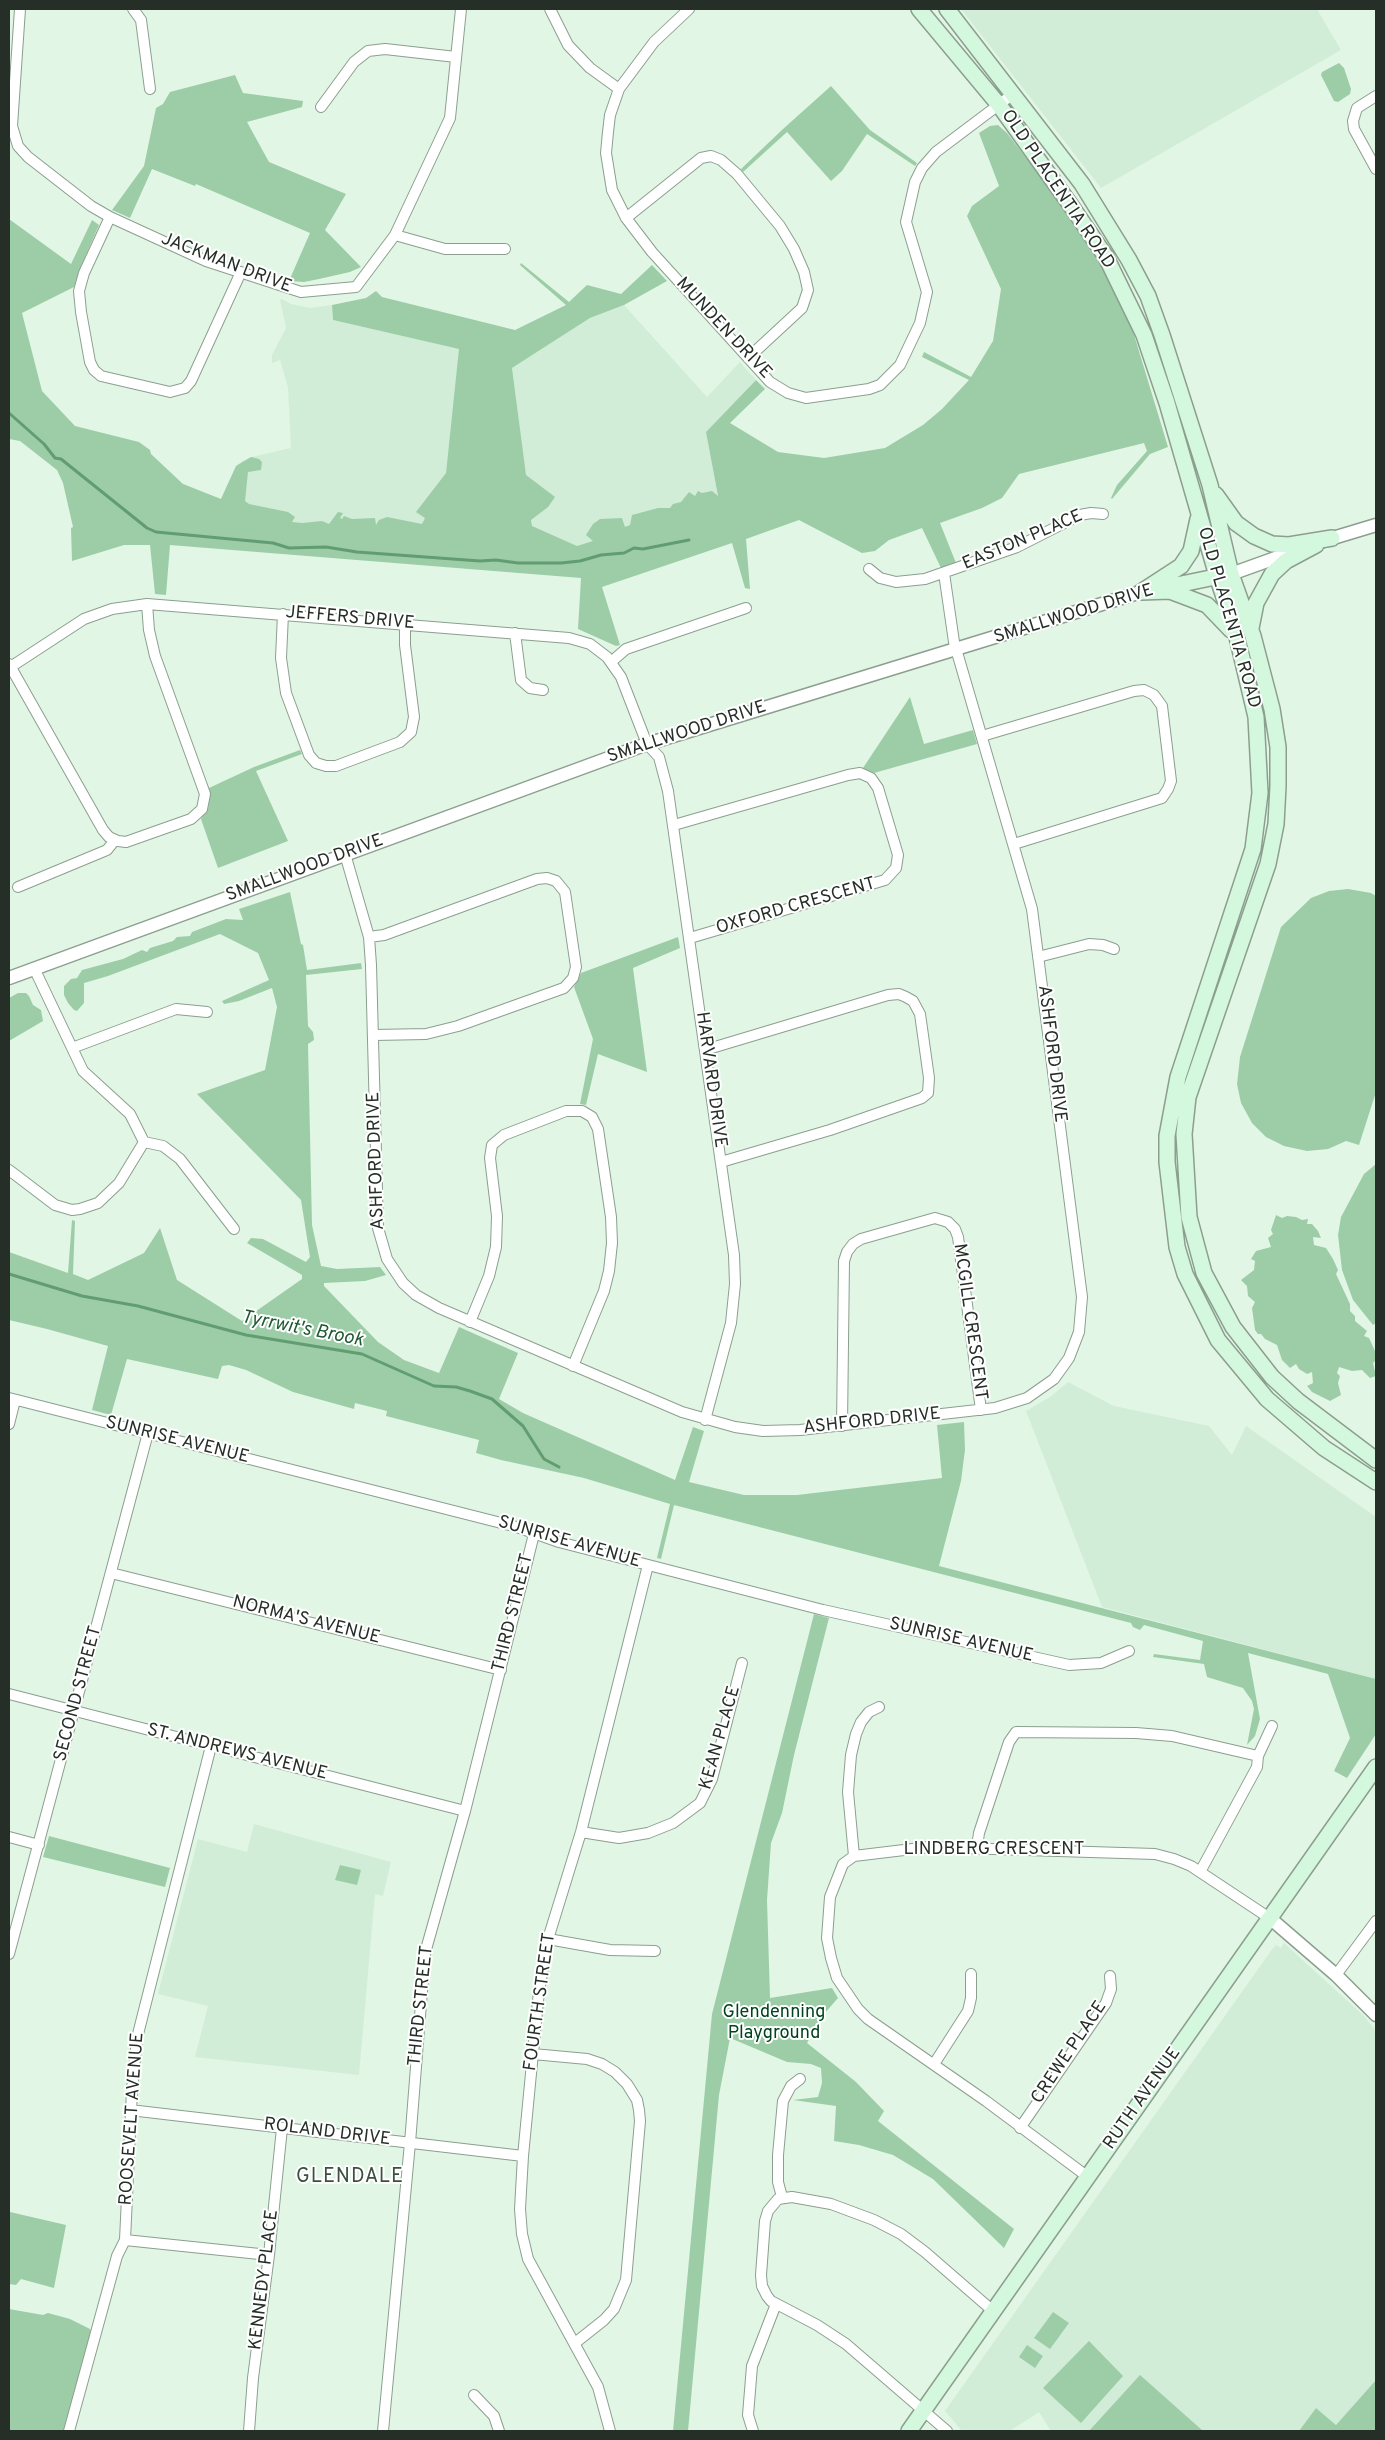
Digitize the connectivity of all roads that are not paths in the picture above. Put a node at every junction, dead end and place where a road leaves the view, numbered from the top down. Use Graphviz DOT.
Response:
graph roads {
  1 [pos="20,9"];
  2 [pos="133,9"];
  3 [pos="461,9"];
  4 [pos="550,9"];
  5 [pos="689,9"];
  6 [pos="919,9"];
  7 [pos="947,9"];
  8 [pos="456,57"];
  9 [pos="150,89"];
  10 [pos="619,89"];
  11 [pos="1013,94"];
  12 [pos="1376,96"];
  13 [pos="999,105"];
  14 [pos="321,107"];
  15 [pos="1376,169"];
  16 [pos="110,217"];
  17 [pos="626,218"];
  18 [pos="394,235"];
  19 [pos="505,249"];
  20 [pos="242,272"];
  21 [pos="748,358"];
  22 [pos="1210,486"];
  23 [pos="1103,514"];
  24 [pos="1199,515"];
  25 [pos="1376,525"];
  26 [pos="1332,538"];
  27 [pos="870,569"];
  28 [pos="944,573"];
  29 [pos="1224,575"];
  30 [pos="1141,592"];
  31 [pos="148,604"];
  32 [pos="746,608"];
  33 [pos="283,614"];
  34 [pos="406,624"];
  35 [pos="515,633"];
  36 [pos="1253,636"];
  37 [pos="1237,637"];
  38 [pos="957,650"];
  39 [pos="611,662"];
  40 [pos="9,666"];
  41 [pos="543,690"];
  42 [pos="982,736"];
  43 [pos="647,744"];
  44 [pos="674,825"];
  45 [pos="114,840"];
  46 [pos="1014,844"];
  47 [pos="345,854"];
  48 [pos="18,887"];
  49 [pos="369,937"];
  50 [pos="690,938"];
  51 [pos="1114,949"];
  52 [pos="1038,956"];
  53 [pos="34,968"];
  54 [pos="9,978"];
  55 [pos="207,1012"];
  56 [pos="374,1035"];
  57 [pos="72,1048"];
  58 [pos="705,1050"];
  59 [pos="144,1142"];
  60 [pos="721,1162"];
  61 [pos="9,1170"];
  62 [pos="234,1230"];
  63 [pos="470,1322"];
  64 [pos="573,1366"];
  65 [pos="12,1399"];
  66 [pos="981,1410"];
  67 [pos="706,1420"];
  68 [pos="9,1424"];
  69 [pos="842,1426"];
  70 [pos="148,1433"];
  71 [pos="1376,1460"];
  72 [pos="1376,1482"];
  73 [pos="534,1534"];
  74 [pos="648,1565"];
  75 [pos="112,1573"];
  76 [pos="1129,1651"];
  77 [pos="742,1663"];
  78 [pos="501,1670"];
  79 [pos="9,1694"];
  80 [pos="879,1707"];
  81 [pos="75,1711"];
  82 [pos="1272,1726"];
  83 [pos="211,1746"];
  84 [pos="1258,1756"];
  85 [pos="1376,1767"];
  86 [pos="465,1811"];
  87 [pos="581,1832"];
  88 [pos="9,1837"];
  89 [pos="39,1845"];
  90 [pos="977,1847"];
  91 [pos="854,1856"];
  92 [pos="1200,1872"];
  93 [pos="1271,1919"];
  94 [pos="1376,1921"];
  95 [pos="548,1939"];
  96 [pos="655,1951"];
  97 [pos="9,1954"];
  98 [pos="971,1974"];
  99 [pos="1336,1975"];
  100 [pos="1110,1976"];
  101 [pos="1376,2015"];
  102 [pos="533,2054"];
  103 [pos="934,2064"];
  104 [pos="800,2079"];
  105 [pos="130,2110"];
  106 [pos="282,2128"];
  107 [pos="1020,2128"];
  108 [pos="410,2143"];
  109 [pos="523,2156"];
  110 [pos="1088,2177"];
  111 [pos="782,2197"];
  112 [pos="125,2240"];
  113 [pos="269,2255"];
  114 [pos="776,2304"];
  115 [pos="993,2311"];
  116 [pos="574,2343"];
  117 [pos="474,2395"];
  118 [pos="923,2411"];
  119 [pos="69,2431"];
  120 [pos="249,2431"];
  121 [pos="383,2431"];
  122 [pos="499,2431"];
  123 [pos="610,2431"];
  124 [pos="753,2431"];
  125 [pos="908,2431"];
  126 [pos="947,2431"];
  1 -- 16 [label="street, JACKMAN DRIVE"];
  2 -- 9 [label="street"];
  3 -- 8 [label="street, JACKMAN DRIVE"];
  4 -- 10 [label="street"];
  5 -- 10 [label="street, MUNDEN DRIVE"];
  6 -- 13 [label="main road, OLD PLACENTIA ROAD"];
  7 -- 11 [label="main road, OLD PLACENTIA ROAD"];
  8 -- 14 [label="street"];
  8 -- 18 [label="street, JACKMAN DRIVE"];
  10 -- 17 [label="street, MUNDEN DRIVE"];
  11 -- 13 [label="street, MUNDEN DRIVE"];
  11 -- 22 [label="main road, OLD PLACENTIA ROAD"];
  12 -- 15 [label="street"];
  13 -- 21 [label="street, MUNDEN DRIVE"];
  13 -- 24 [label="main road, OLD PLACENTIA ROAD"];
  16 -- 20 [label="street, JACKMAN DRIVE"];
  16 -- 20 [label="street"];
  17 -- 21 [label="street, MUNDEN DRIVE"];
  17 -- 21 [label="street"];
  18 -- 19 [label="street"];
  18 -- 20 [label="street, JACKMAN DRIVE"];
  22 -- 26 [label="main road"];
  22 -- 29 [label="main road, OLD PLACENTIA ROAD"];
  23 -- 28 [label="street, EASTON PLACE"];
  24 -- 29 [label="main road, OLD PLACENTIA ROAD"];
  24 -- 30 [label="main road"];
  25 -- 26 [label="street, SMALLWOOD DRIVE"];
  26 -- 29 [label="street, SMALLWOOD DRIVE"];
  26 -- 36 [label="main road"];
  27 -- 28 [label="street, EASTON PLACE"];
  28 -- 38 [label="street, EASTON PLACE"];
  29 -- 30 [label="main road, SMALLWOOD DRIVE"];
  29 -- 36 [label="main road, OLD PLACENTIA ROAD"];
  29 -- 37 [label="main road, OLD PLACENTIA ROAD"];
  30 -- 37 [label="main road"];
  30 -- 38 [label="street, SMALLWOOD DRIVE"];
  31 -- 33 [label="street, JEFFERS DRIVE"];
  31 -- 40 [label="street, JEFFERS DRIVE"];
  31 -- 45 [label="street"];
  32 -- 39 [label="street"];
  33 -- 34 [label="street, JEFFERS DRIVE"];
  33 -- 34 [label="street"];
  34 -- 35 [label="street, JEFFERS DRIVE"];
  35 -- 39 [label="street, JEFFERS DRIVE"];
  35 -- 41 [label="street"];
  36 -- 71 [label="main road, OLD PLACENTIA ROAD"];
  37 -- 72 [label="main road, OLD PLACENTIA ROAD"];
  38 -- 42 [label="street, ASHFORD DRIVE"];
  38 -- 43 [label="street, SMALLWOOD DRIVE"];
  39 -- 43 [label="street, JEFFERS DRIVE"];
  40 -- 45 [label="street"];
  42 -- 46 [label="street, ASHFORD DRIVE"];
  42 -- 46 [label="street"];
  43 -- 44 [label="street, HARVARD DRIVE"];
  43 -- 47 [label="street, SMALLWOOD DRIVE"];
  44 -- 50 [label="street, HARVARD DRIVE"];
  44 -- 50 [label="street, OXFORD CRESCENT"];
  45 -- 48 [label="street"];
  46 -- 52 [label="street, ASHFORD DRIVE"];
  47 -- 49 [label="street, ASHFORD DRIVE"];
  47 -- 53 [label="street, SMALLWOOD DRIVE"];
  49 -- 56 [label="street, ASHFORD DRIVE"];
  49 -- 56 [label="street"];
  50 -- 58 [label="street, HARVARD DRIVE"];
  51 -- 52 [label="street"];
  52 -- 66 [label="street, ASHFORD DRIVE"];
  53 -- 54 [label="street, SMALLWOOD DRIVE"];
  53 -- 57 [label="street"];
  55 -- 57 [label="street"];
  56 -- 63 [label="street, ASHFORD DRIVE"];
  57 -- 59 [label="street"];
  58 -- 60 [label="street, HARVARD DRIVE"];
  58 -- 60 [label="street"];
  59 -- 61 [label="street"];
  59 -- 62 [label="street"];
  60 -- 67 [label="street, HARVARD DRIVE"];
  63 -- 64 [label="street, ASHFORD DRIVE"];
  63 -- 64 [label="street"];
  64 -- 67 [label="street, ASHFORD DRIVE"];
  65 -- 68 [label="street"];
  65 -- 70 [label="street, SUNRISE AVENUE"];
  66 -- 69 [label="street, ASHFORD DRIVE"];
  66 -- 69 [label="street, MCGILL CRESCENT"];
  67 -- 69 [label="street, ASHFORD DRIVE"];
  70 -- 73 [label="street, SUNRISE AVENUE"];
  70 -- 75 [label="street, SECOND STREET"];
  73 -- 74 [label="street, SUNRISE AVENUE"];
  73 -- 78 [label="street, THIRD STREET"];
  74 -- 76 [label="street, SUNRISE AVENUE"];
  74 -- 87 [label="street, FOURTH STREET"];
  75 -- 78 [label="street, NORMA'S AVENUE"];
  75 -- 81 [label="street, SECOND STREET"];
  77 -- 87 [label="street, KEAN PLACE"];
  78 -- 86 [label="street, THIRD STREET"];
  79 -- 81 [label="street, ST. ANDREWS AVENUE"];
  80 -- 91 [label="street"];
  81 -- 83 [label="street, ST. ANDREWS AVENUE"];
  81 -- 89 [label="street, SECOND STREET"];
  82 -- 84 [label="street"];
  83 -- 86 [label="street, ST. ANDREWS AVENUE"];
  83 -- 105 [label="street, ROOSEVELT AVENUE"];
  84 -- 90 [label="street"];
  84 -- 92 [label="street"];
  85 -- 93 [label="main road, RUTH AVENUE"];
  86 -- 108 [label="street, THIRD STREET"];
  87 -- 95 [label="street, FOURTH STREET"];
  88 -- 89 [label="street"];
  89 -- 97 [label="street, SECOND STREET"];
  90 -- 91 [label="street, LINDBERG CRESCENT"];
  90 -- 92 [label="street, LINDBERG CRESCENT"];
  91 -- 103 [label="street"];
  92 -- 93 [label="street, LINDBERG CRESCENT"];
  93 -- 99 [label="street"];
  93 -- 110 [label="main road, RUTH AVENUE"];
  94 -- 99 [label="street"];
  95 -- 96 [label="street"];
  95 -- 102 [label="street, FOURTH STREET"];
  98 -- 103 [label="street"];
  99 -- 101 [label="street"];
  100 -- 107 [label="street, CREWE PLACE"];
  102 -- 109 [label="street, FOURTH STREET"];
  102 -- 116 [label="street"];
  103 -- 107 [label="street"];
  104 -- 111 [label="street"];
  105 -- 106 [label="street, ROLAND DRIVE"];
  105 -- 112 [label="street, ROOSEVELT AVENUE"];
  106 -- 108 [label="street, ROLAND DRIVE"];
  106 -- 113 [label="street, KENNEDY PLACE"];
  107 -- 110 [label="street"];
  108 -- 109 [label="street, ROLAND DRIVE"];
  108 -- 121 [label="street, THIRD STREET"];
  109 -- 116 [label="street, FOURTH STREET"];
  110 -- 115 [label="main road, RUTH AVENUE"];
  111 -- 114 [label="street"];
  111 -- 115 [label="street"];
  112 -- 113 [label="street"];
  112 -- 119 [label="street, ROOSEVELT AVENUE"];
  113 -- 120 [label="street, KENNEDY PLACE"];
  114 -- 118 [label="street"];
  114 -- 124 [label="street"];
  115 -- 118 [label="main road, RUTH AVENUE"];
  116 -- 123 [label="street, FOURTH STREET"];
  117 -- 122 [label="street"];
  118 -- 125 [label="main road, RUTH AVENUE"];
  118 -- 126 [label="street"];
}
